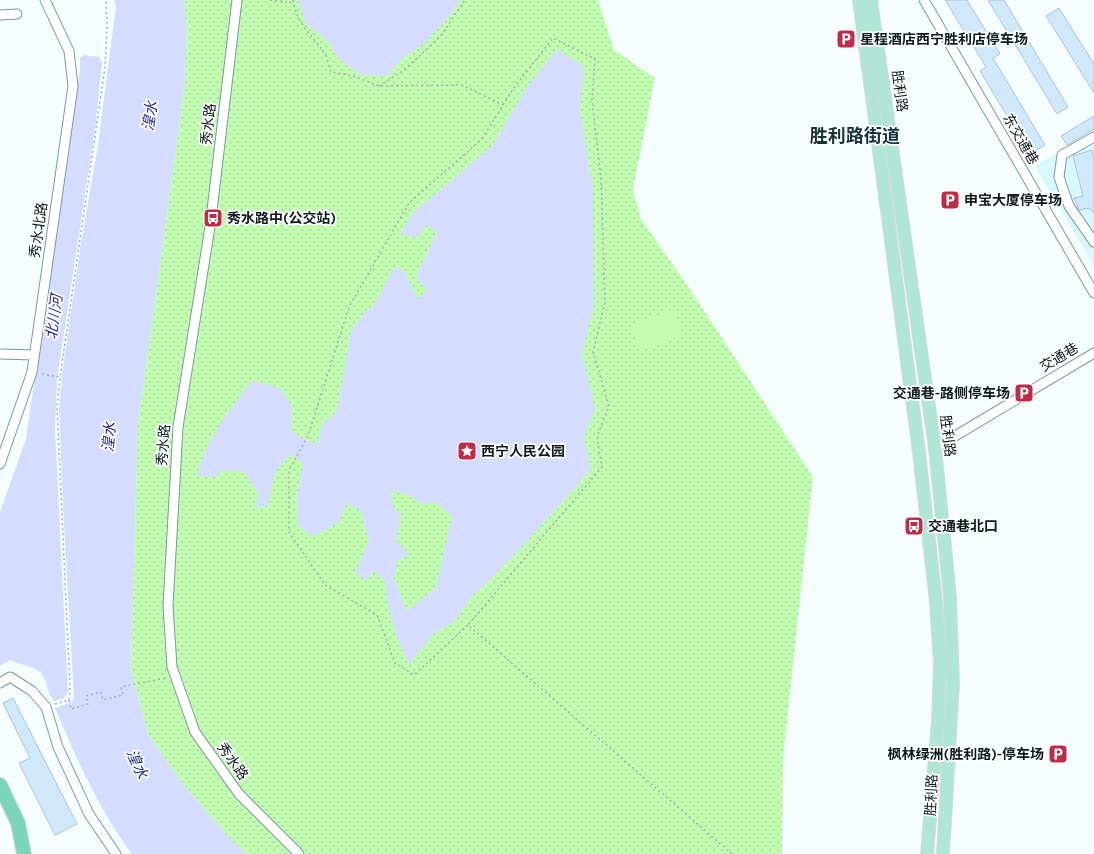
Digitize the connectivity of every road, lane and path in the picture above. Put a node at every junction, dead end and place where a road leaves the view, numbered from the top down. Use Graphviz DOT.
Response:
graph roads {
  1 [pos="45,0"];
  2 [pos="106,0"];
  3 [pos="236,0"];
  4 [pos="270,0"];
  5 [pos="293,0"];
  6 [pos="465,0"];
  7 [pos="859,0"];
  8 [pos="871,0"];
  9 [pos="924,0"];
  10 [pos="293,3"];
  11 [pos="17,14"];
  12 [pos="0,15"];
  13 [pos="379,86"];
  14 [pos="503,105"];
  15 [pos="1094,137"];
  16 [pos="1094,242"];
  17 [pos="1094,293"];
  18 [pos="1094,353"];
  19 [pos="0,354"];
  20 [pos="34,355"];
  21 [pos="41,374"];
  22 [pos="60,377"];
  23 [pos="935,448"];
  24 [pos="0,464"];
  25 [pos="468,625"];
  26 [pos="176,676"];
  27 [pos="0,683"];
  28 [pos="68,700"];
  29 [pos="53,705"];
  30 [pos="0,785"];
  31 [pos="24,854"];
  32 [pos="116,854"];
  33 [pos="299,854"];
  34 [pos="732,854"];
  35 [pos="928,854"];
  36 [pos="943,854"];
  1 -- 20 [label="street, 秀水北路"];
  2 -- 22 [label="path"];
  3 -- 26 [label="street, 秀水路"];
  4 -- 10 [label="path"];
  5 -- 10 [label="path"];
  6 -- 13 [label="path"];
  7 -- 35 [label="main road, 胜利路"];
  8 -- 23 [label="main road, 胜利路"];
  9 -- 17 [label="street, 东交通巷"];
  10 -- 13 [label="path"];
  11 -- 12 [label="street"];
  13 -- 14 [label="path"];
  14 -- 25 [label="path"];
  14 -- 25 [label="path"];
  15 -- 16 [label="street"];
  18 -- 23 [label="street, 交通巷"];
  19 -- 20 [label="street"];
  20 -- 24 [label="street, 秀水北路"];
  21 -- 22 [label="path"];
  22 -- 28 [label="path"];
  23 -- 36 [label="main road, 胜利路"];
  25 -- 34 [label="path"];
  26 -- 28 [label="path"];
  26 -- 33 [label="street, 秀水路"];
  27 -- 32 [label="street"];
  28 -- 29 [label="path"];
  30 -- 31 [label="highway"];
}
